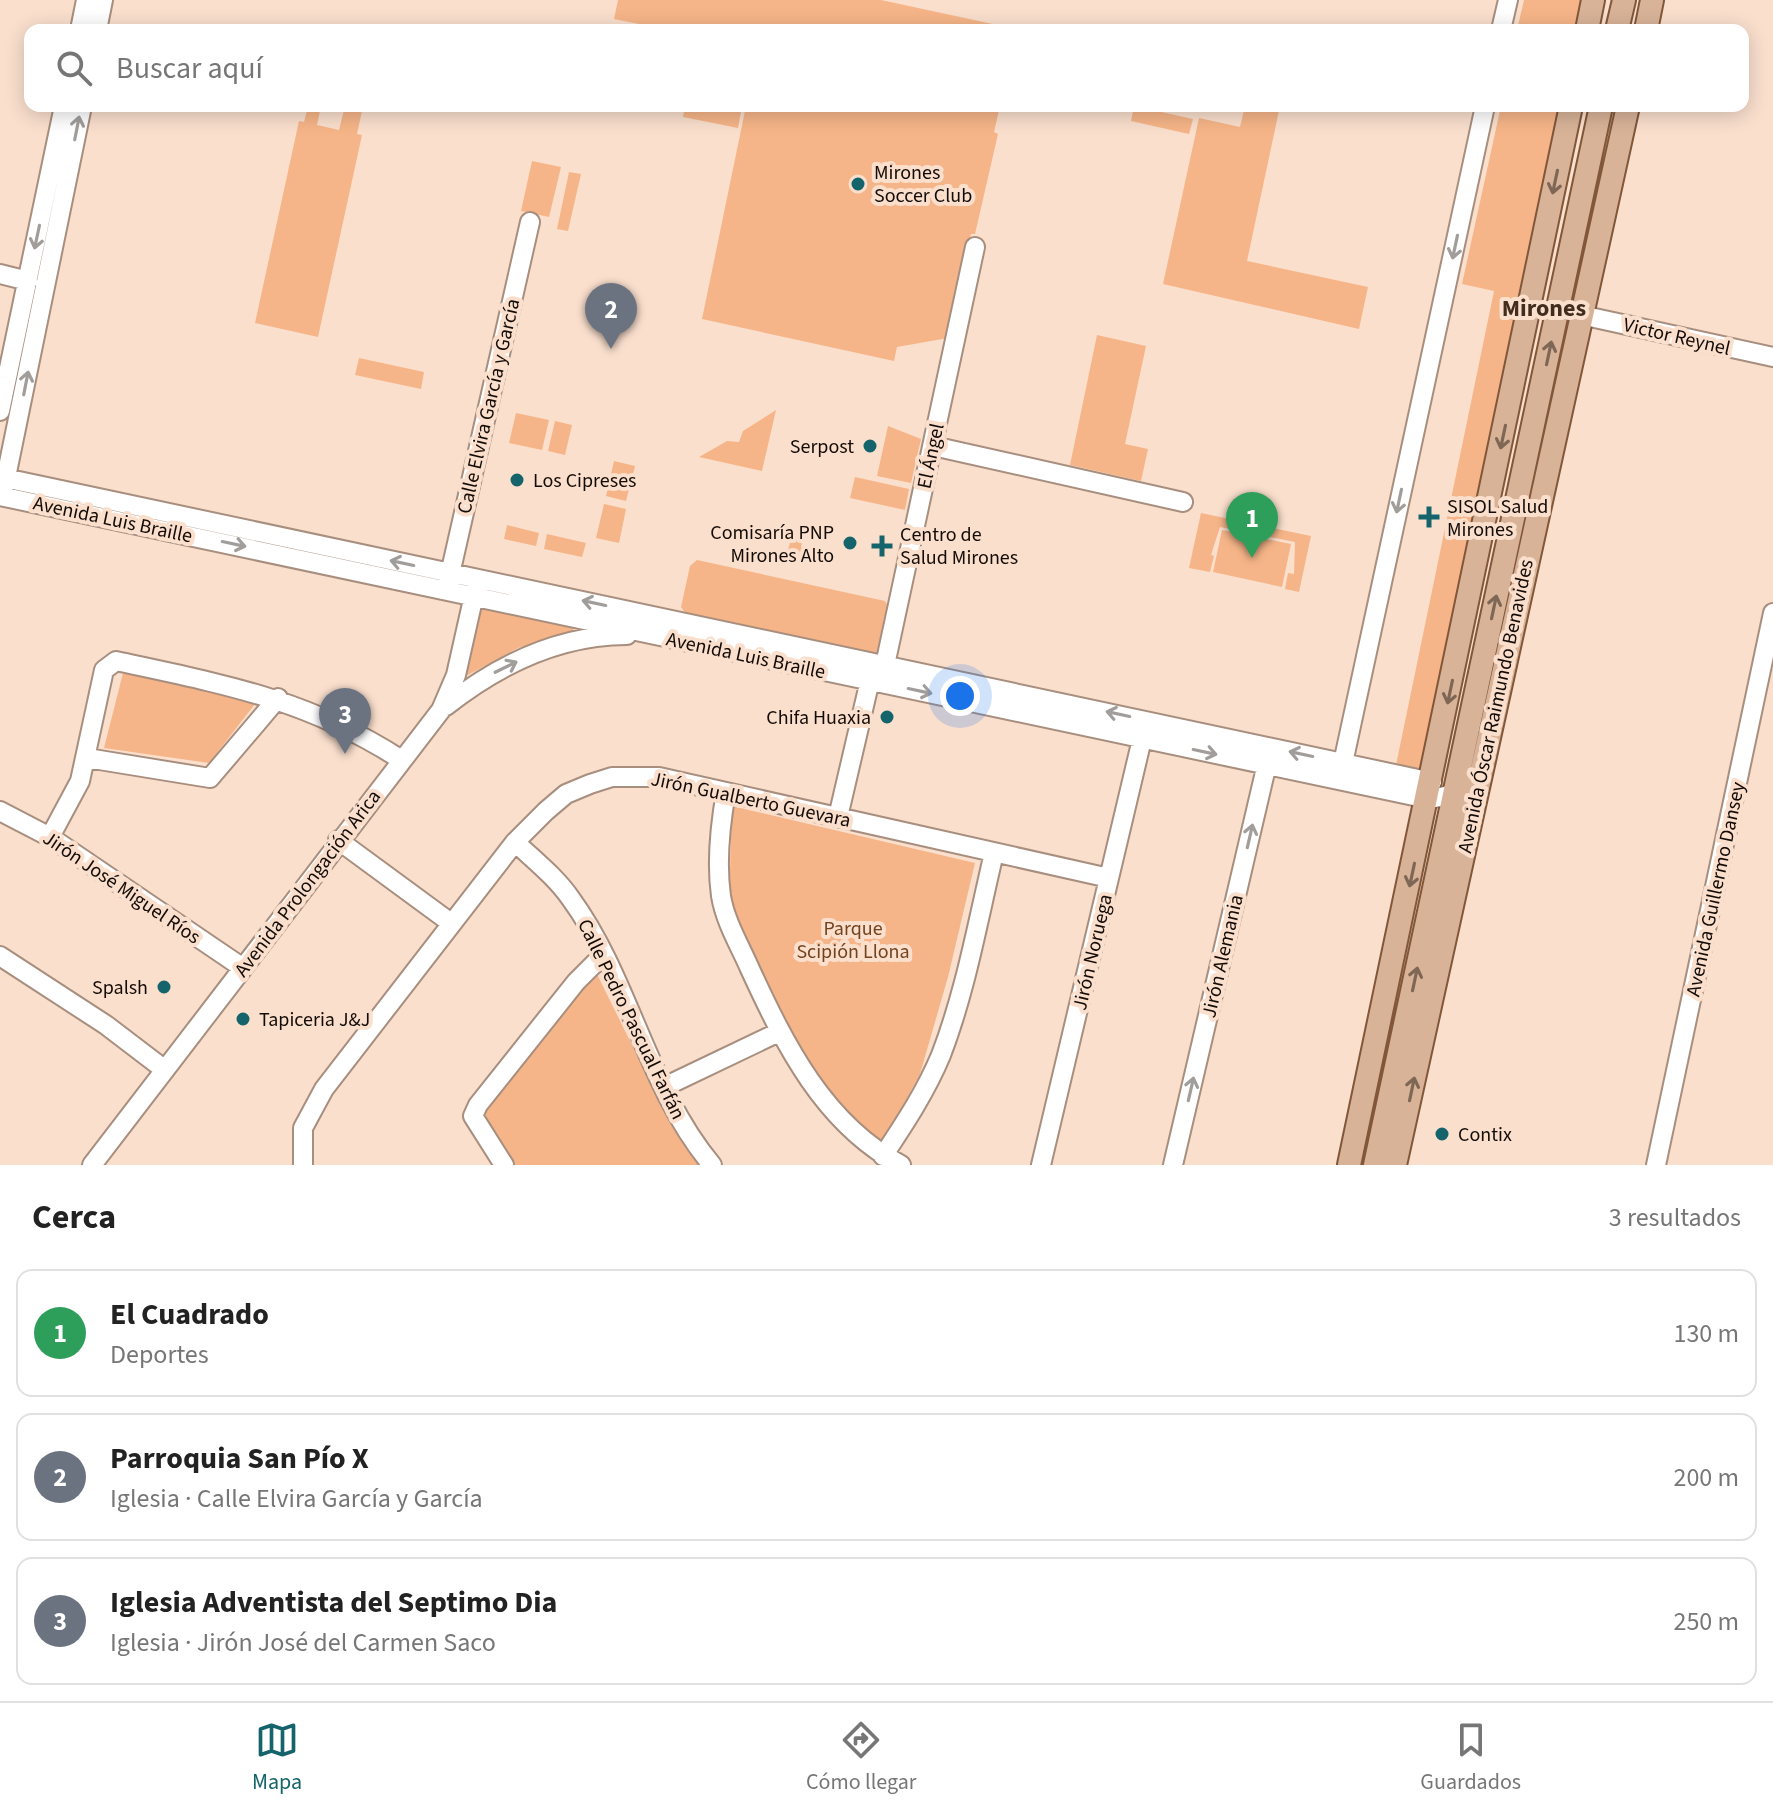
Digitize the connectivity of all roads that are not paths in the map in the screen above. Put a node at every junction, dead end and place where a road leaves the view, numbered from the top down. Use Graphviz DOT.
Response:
graph roads {
  1 [pos="86,0"];
  2 [pos="103,0"];
  3 [pos="1508,0"];
  4 [pos="1593,0"];
  5 [pos="1624,0"];
  6 [pos="1652,0"];
  7 [pos="81,24"];
  8 [pos="98,24"];
  9 [pos="1502,24"];
  10 [pos="1588,24"];
  11 [pos="1618,24"];
  12 [pos="1647,24"];
  13 [pos="63,112"];
  14 [pos="81,112"];
  15 [pos="1484,112"];
  16 [pos="1570,112"];
  17 [pos="1600,112"];
  18 [pos="1627,112"];
  19 [pos="530,222"];
  20 [pos="975,247"];
  21 [pos="0,274"];
  22 [pos="28,281"];
  23 [pos="1581,315"];
  24 [pos="1773,357"];
  25 [pos="0,411"];
  26 [pos="933,446"];
  27 [pos="2,491"];
  28 [pos="1183,502"];
  29 [pos="448,581"];
  30 [pos="476,587"];
  31 [pos="1773,613"];
  32 [pos="652,635"];
  33 [pos="1769,651"];
  34 [pos="885,665"];
  35 [pos="870,680"];
  36 [pos="278,698"];
  37 [pos="441,710"];
  38 [pos="1142,739"];
  39 [pos="1269,756"];
  40 [pos="87,758"];
  41 [pos="400,759"];
  42 [pos="1343,763"];
  43 [pos="1482,766"];
  44 [pos="1430,790"];
  45 [pos="726,792"];
  46 [pos="1454,793"];
  47 [pos="0,811"];
  48 [pos="838,817"];
  49 [pos="50,837"];
  50 [pos="338,840"];
  51 [pos="515,842"];
  52 [pos="994,853"];
  53 [pos="1109,878"];
  54 [pos="451,923"];
  55 [pos="603,955"];
  56 [pos="0,956"];
  57 [pos="243,968"];
  58 [pos="779,1032"];
  59 [pos="165,1070"];
  60 [pos="664,1087"];
  61 [pos="883,1156"];
  62 [pos="92,1165"];
  63 [pos="303,1165"];
  64 [pos="504,1165"];
  65 [pos="712,1165"];
  66 [pos="901,1165"];
  67 [pos="1041,1165"];
  68 [pos="1173,1165"];
  69 [pos="1349,1165"];
  70 [pos="1375,1165"];
  71 [pos="1395,1165"];
  72 [pos="1656,1165"];
  1 -- 7 [label="street"];
  2 -- 8 [label="street"];
  3 -- 9 [label="street"];
  4 -- 10 [label="main road"];
  5 -- 11 [label="main road"];
  6 -- 12 [label="main road"];
  13 -- 22 [label="street, one-way"];
  27 -- 14 [label="street, one-way"];
  15 -- 42 [label="street, one-way"];
  16 -- 44 [label="main road, one-way"];
  46 -- 17 [label="main road, Avenida Óscar Raimundo Benavides, one-way"];
  18 -- 23 [label="main road, Avenida Óscar Raimundo Benavides"];
  19 -- 29 [label="street, Calle Elvira García y García"];
  20 -- 26 [label="street, El Ángel"];
  21 -- 22 [label="street"];
  22 -- 25 [label="street"];
  23 -- 24 [label="street, Victor Reynel"];
  23 -- 43 [label="main road, Avenida Óscar Raimundo Benavides"];
  26 -- 28 [label="street"];
  26 -- 34 [label="street, El Ángel"];
  27 -- 29 [label="street, Avenida Luis Braille"];
  29 -- 30 [label="street, Avenida Luis Braille"];
  30 -- 32 [label="street, Avenida Luis Braille"];
  34 -- 30 [label="street, Avenida Luis Braille, one-way"];
  30 -- 37 [label="street, Avenida Prolongación Arica"];
  31 -- 33 [label="street, Avenida Guillermo Dansey"];
  32 -- 35 [label="street, Avenida Luis Braille"];
  37 -- 32 [label="street, one-way"];
  33 -- 72 [label="street, Avenida Guillermo Dansey"];
  34 -- 35 [label="street"];
  39 -- 34 [label="street, Avenida Luis Braille, one-way"];
  35 -- 38 [label="street, Avenida Luis Braille, one-way"];
  35 -- 48 [label="street"];
  36 -- 40 [label="street"];
  36 -- 40 [label="street"];
  36 -- 41 [label="street"];
  37 -- 41 [label="street, Avenida Prolongación Arica"];
  38 -- 39 [label="street, Avenida Luis Braille, one-way"];
  38 -- 53 [label="street, Jirón Noruega"];
  42 -- 39 [label="street, Avenida Luis Braille, one-way"];
  39 -- 44 [label="street, Avenida Luis Braille"];
  68 -- 39 [label="street, Jirón Alemania, one-way"];
  40 -- 49 [label="street"];
  41 -- 50 [label="street, Avenida Prolongación Arica"];
  42 -- 44 [label="street, Avenida Luis Braille"];
  43 -- 46 [label="street"];
  71 -- 43 [label="main road, Avenida Óscar Raimundo Benavides, one-way"];
  44 -- 46 [label="street, Avenida Luis Braille"];
  44 -- 69 [label="main road, one-way"];
  45 -- 48 [label="street, Jirón Gualberto Guevara"];
  45 -- 51 [label="street, Jirón Gualberto Guevara"];
  45 -- 58 [label="street"];
  70 -- 46 [label="main road, Avenida Óscar Raimundo Benavides, one-way"];
  47 -- 49 [label="street, Jirón José Miguel Ríos"];
  48 -- 52 [label="street, Jirón Gualberto Guevara"];
  49 -- 57 [label="street, Jirón José Miguel Ríos"];
  50 -- 54 [label="street"];
  50 -- 57 [label="street, Avenida Prolongación Arica"];
  51 -- 54 [label="street, Jirón Gualberto Guevara"];
  51 -- 55 [label="street, Calle Pedro Pascual Farfán"];
  52 -- 53 [label="street, Jirón Gualberto Guevara"];
  52 -- 61 [label="street"];
  53 -- 67 [label="street, Jirón Noruega"];
  54 -- 63 [label="street, Jirón Gualberto Guevara"];
  55 -- 60 [label="street, Calle Pedro Pascual Farfán"];
  55 -- 64 [label="street"];
  56 -- 59 [label="street"];
  57 -- 59 [label="street, Avenida Prolongación Arica"];
  58 -- 60 [label="street"];
  58 -- 61 [label="street"];
  59 -- 62 [label="street, Avenida Prolongación Arica"];
  60 -- 65 [label="street, Calle Pedro Pascual Farfán"];
  61 -- 66 [label="street"];
}
